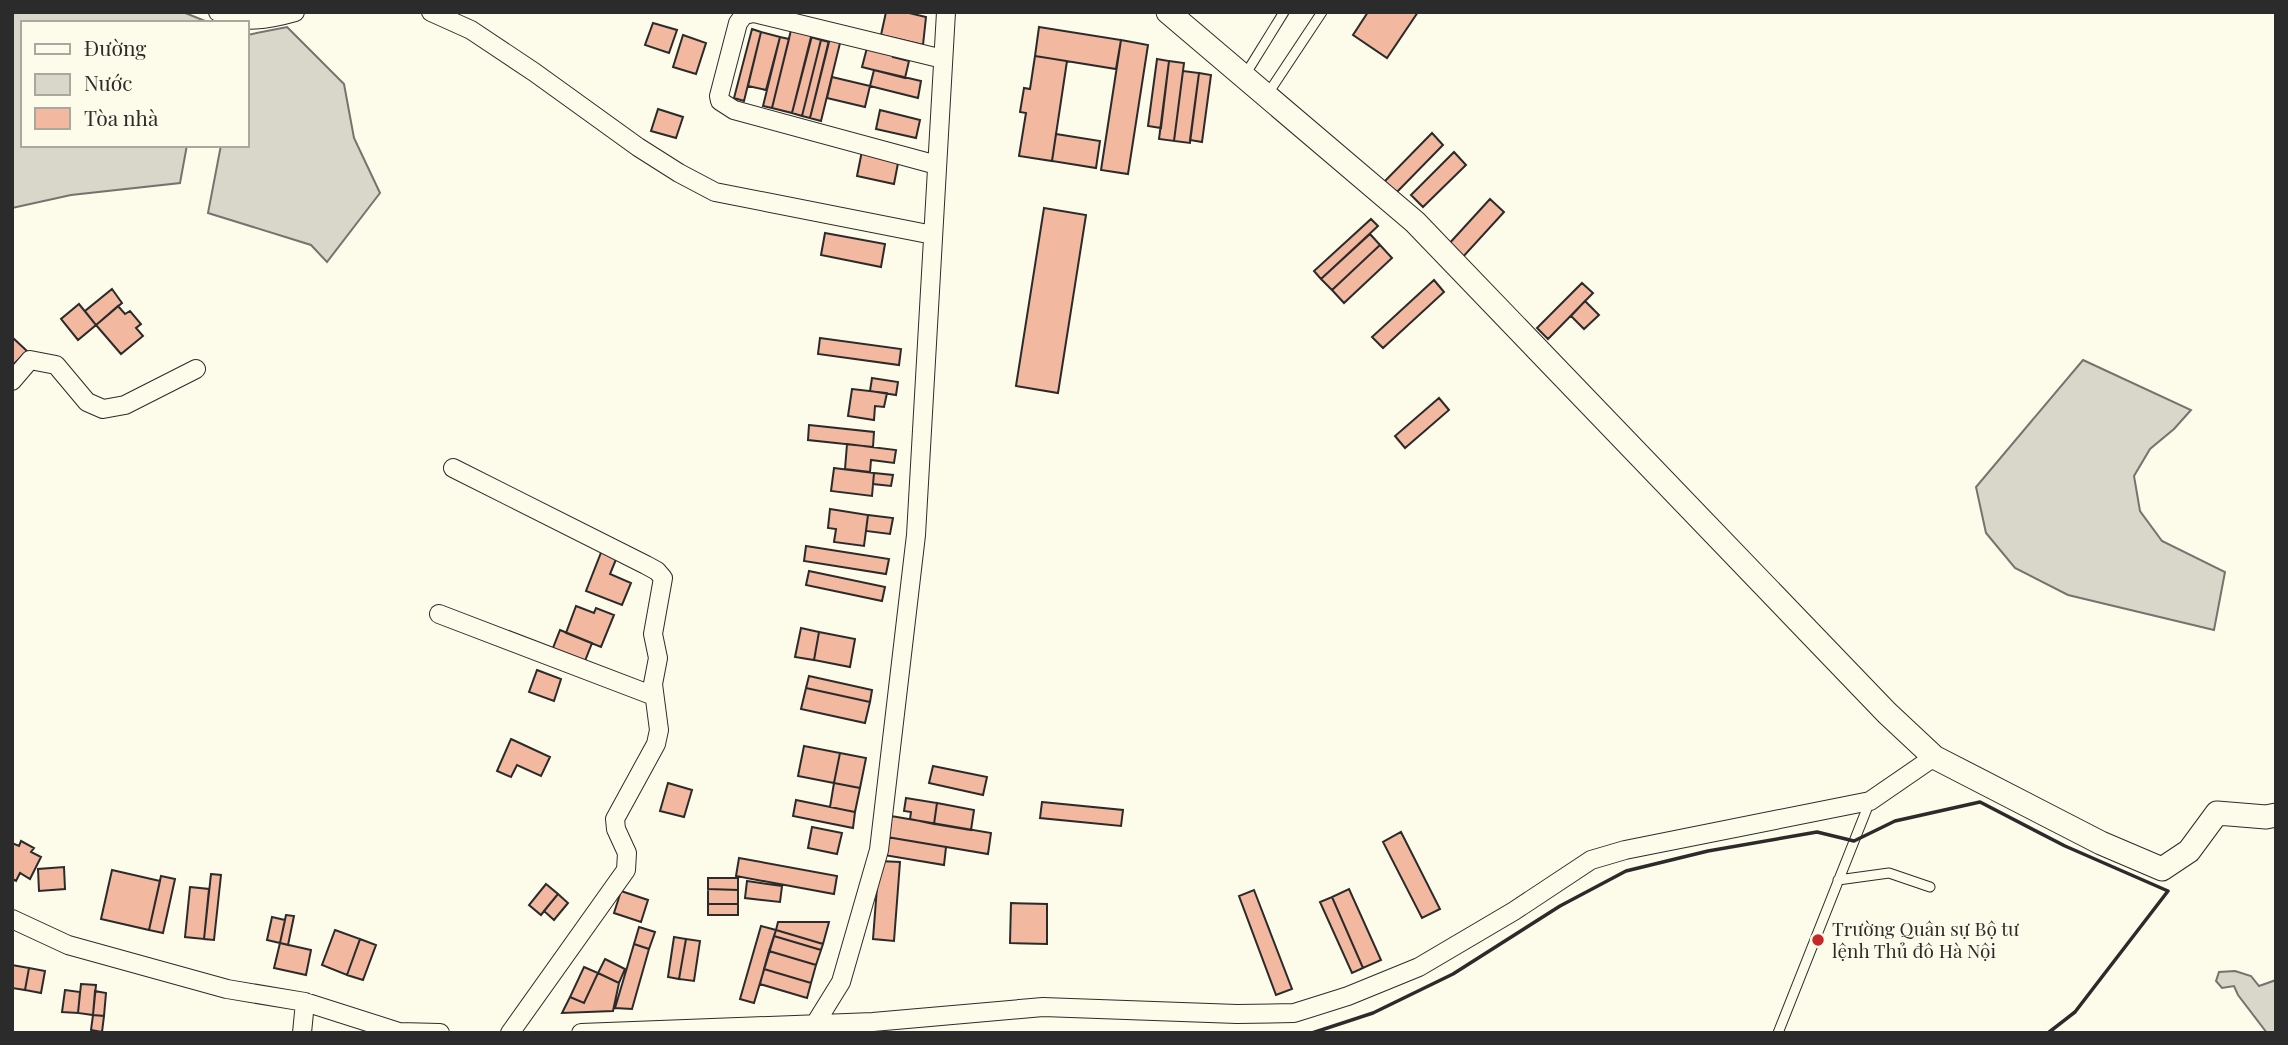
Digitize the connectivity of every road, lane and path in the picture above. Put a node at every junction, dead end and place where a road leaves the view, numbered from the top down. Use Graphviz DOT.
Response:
graph roads {
  1 [pos="218,12"];
  2 [pos="295,12"];
  3 [pos="431,12"];
  4 [pos="946,12"];
  5 [pos="1168,12"];
  6 [pos="1284,12"];
  7 [pos="1322,12"];
  8 [pos="262,15"];
  9 [pos="943,59"];
  10 [pos="1244,76"];
  11 [pos="1267,94"];
  12 [pos="937,165"];
  13 [pos="933,235"];
  14 [pos="196,369"];
  15 [pos="12,381"];
  16 [pos="453,468"];
  17 [pos="439,614"];
  18 [pos="654,696"];
  19 [pos="1934,757"];
  20 [pos="1870,801"];
  21 [pos="2276,815"];
  22 [pos="1838,880"];
  23 [pos="1930,887"];
  24 [pos="12,919"];
  25 [pos="306,1002"];
  26 [pos="815,1028"];
  27 [pos="302,1033"];
  28 [pos="440,1033"];
  29 [pos="510,1033"];
  30 [pos="581,1033"];
  31 [pos="1778,1033"];
  1 -- 8 [label="street"];
  2 -- 8 [label="street"];
  3 -- 13 [label="street"];
  4 -- 9 [label="street"];
  5 -- 10 [label="street"];
  6 -- 10 [label="lane"];
  7 -- 11 [label="lane"];
  9 -- 12 [label="street"];
  9 -- 12 [label="street"];
  10 -- 11 [label="street"];
  11 -- 19 [label="street"];
  12 -- 13 [label="street"];
  13 -- 26 [label="street"];
  14 -- 15 [label="street"];
  16 -- 18 [label="street"];
  17 -- 18 [label="street"];
  18 -- 29 [label="street"];
  19 -- 20 [label="street"];
  19 -- 21 [label="street"];
  20 -- 22 [label="lane"];
  20 -- 26 [label="street"];
  22 -- 23 [label="lane"];
  22 -- 31 [label="lane"];
  24 -- 25 [label="street"];
  25 -- 27 [label="street"];
  25 -- 28 [label="street"];
  26 -- 30 [label="street"];
}
